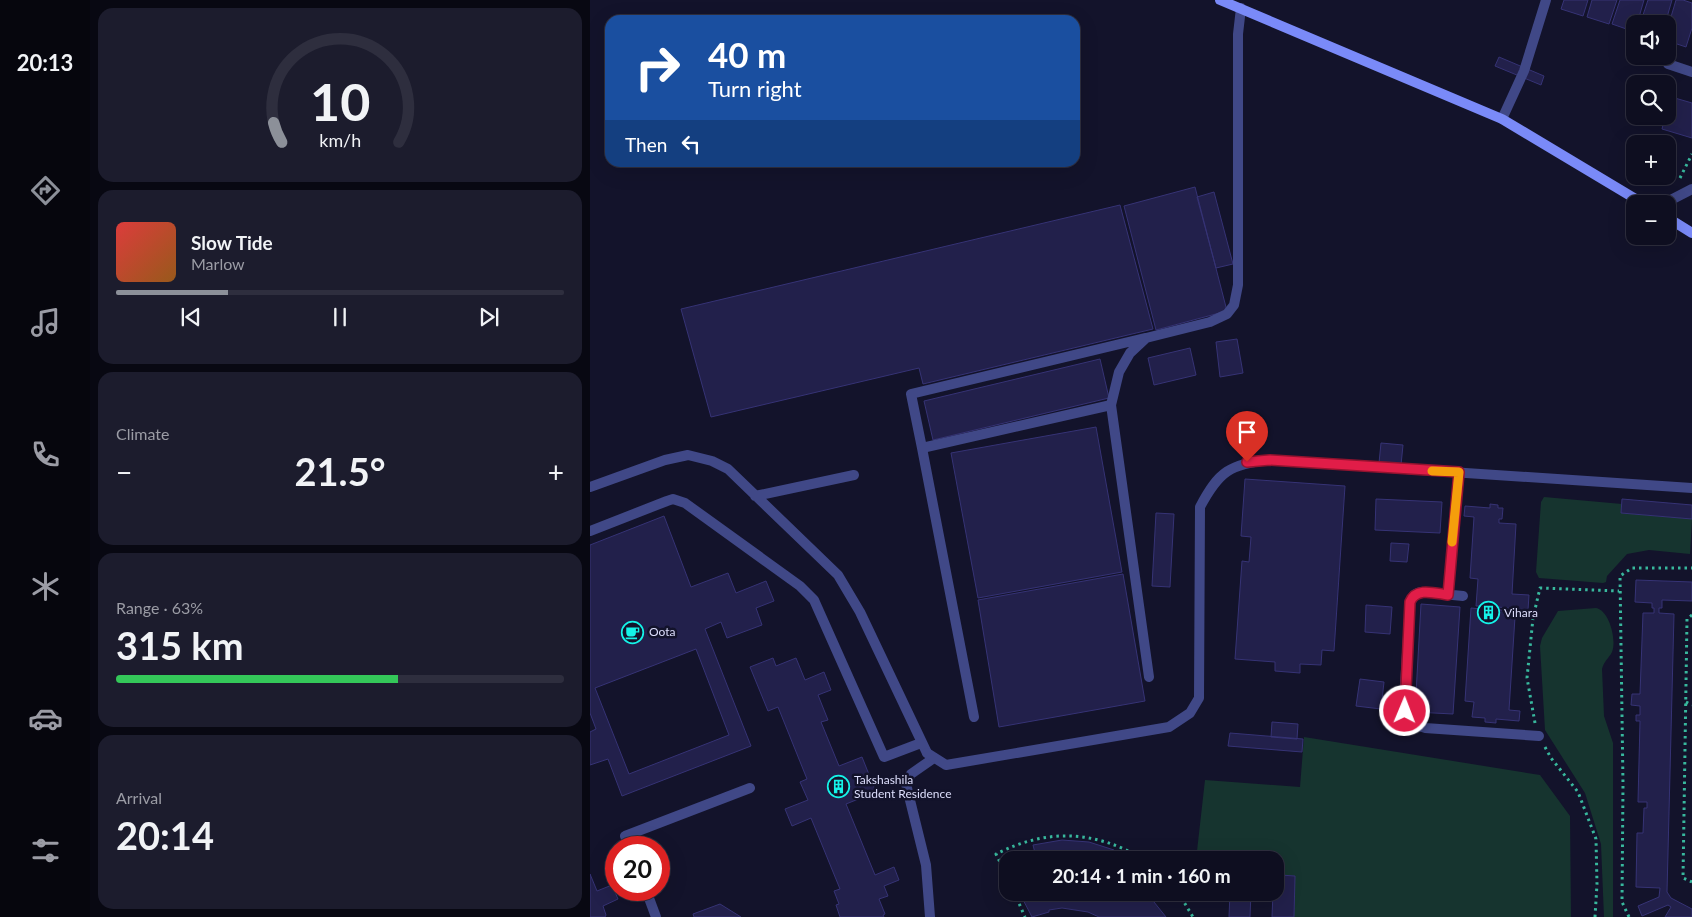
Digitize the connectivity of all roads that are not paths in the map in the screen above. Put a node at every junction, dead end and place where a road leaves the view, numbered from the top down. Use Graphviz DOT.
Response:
graph roads {
  1 [pos="1220,0"];
  2 [pos="1546,0"];
  3 [pos="1241,8"];
  4 [pos="1671,65"];
  5 [pos="1692,72"];
  6 [pos="1502,119"];
  7 [pos="1692,189"];
  8 [pos="1629,195"];
  9 [pos="1676,197"];
  10 [pos="1676,223"];
  11 [pos="1692,233"];
  12 [pos="1146,338"];
  13 [pos="1111,405"];
  14 [pos="922,448"];
  15 [pos="1459,472"];
  16 [pos="854,475"];
  17 [pos="590,487"];
  18 [pos="1692,488"];
  19 [pos="756,496"];
  20 [pos="590,532"];
  21 [pos="1448,595"];
  22 [pos="1463,596"];
  23 [pos="1149,677"];
  24 [pos="974,717"];
  25 [pos="1539,736"];
  26 [pos="922,743"];
  27 [pos="930,756"];
  28 [pos="750,788"];
  29 [pos="625,836"];
  30 [pos="650,901"];
  31 [pos="656,917"];
  32 [pos="930,917"];
  1 -- 3 [label="street"];
  2 -- 6 [label="street"];
  3 -- 6 [label="street"];
  3 -- 12 [label="street"];
  4 -- 5 [label="street"];
  6 -- 8 [label="street"];
  7 -- 9 [label="street"];
  10 -- 11 [label="street"];
  12 -- 13 [label="street"];
  12 -- 14 [label="street"];
  13 -- 14 [label="street"];
  13 -- 23 [label="street"];
  14 -- 24 [label="street"];
  15 -- 18 [label="street"];
  15 -- 21 [label="street"];
  15 -- 27 [label="street"];
  16 -- 19 [label="street"];
  17 -- 19 [label="street"];
  19 -- 26 [label="street"];
  20 -- 26 [label="street"];
  21 -- 22 [label="street"];
  21 -- 25 [label="street"];
  26 -- 27 [label="street"];
  27 -- 32 [label="street"];
  28 -- 29 [label="street"];
  30 -- 31 [label="street"];
}
